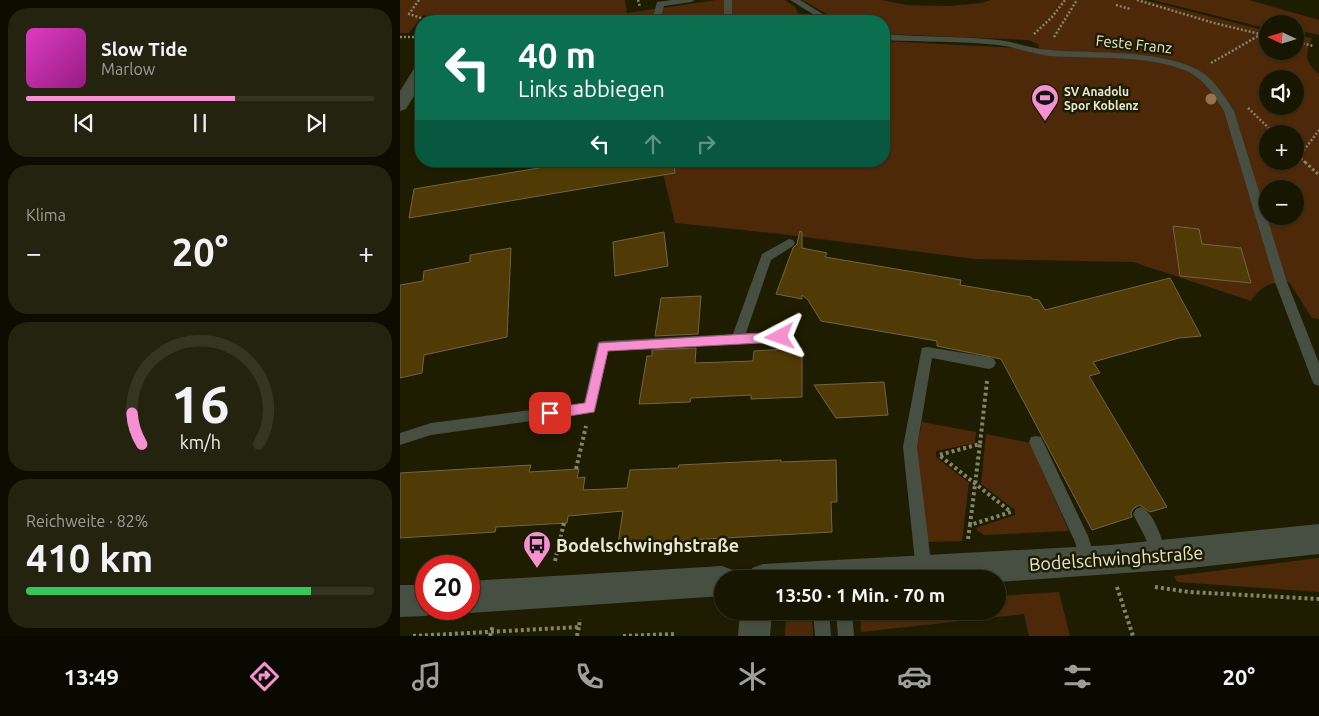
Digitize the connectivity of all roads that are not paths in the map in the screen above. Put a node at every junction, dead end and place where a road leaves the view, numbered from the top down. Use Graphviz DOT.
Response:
graph roads {
  1 [pos="692,0"];
  2 [pos="728,0"];
  3 [pos="794,0"];
  4 [pos="657,15"];
  5 [pos="728,15"];
  6 [pos="820,15"];
  7 [pos="890,37"];
  8 [pos="1018,46"];
  9 [pos="1048,47"];
  10 [pos="415,80"];
  11 [pos="403,97"];
  12 [pos="789,243"];
  13 [pos="780,337"];
  14 [pos="738,339"];
  15 [pos="989,363"];
  16 [pos="1316,364"];
  17 [pos="1319,380"];
  18 [pos="400,438"];
  19 [pos="1036,442"];
  20 [pos="1141,514"];
  21 [pos="1319,539"];
  22 [pos="1159,555"];
  23 [pos="1088,561"];
  24 [pos="924,570"];
  25 [pos="714,582"];
  26 [pos="480,596"];
  27 [pos="415,600"];
  28 [pos="400,601"];
  29 [pos="755,620"];
  30 [pos="822,620"];
  31 [pos="845,620"];
  32 [pos="754,636"];
  33 [pos="823,636"];
  34 [pos="846,636"];
  1 -- 4 [label="lane"];
  2 -- 5 [label="lane"];
  3 -- 6 [label="lane"];
  7 -- 8 [label="lane, Feste Franz"];
  8 -- 9 [label="lane"];
  8 -- 16 [label="lane, Feste Franz"];
  10 -- 11 [label="street"];
  12 -- 14 [label="lane"];
  13 -- 14 [label="lane"];
  14 -- 18 [label="lane"];
  15 -- 24 [label="lane"];
  16 -- 17 [label="lane, Feste Franz"];
  19 -- 23 [label="lane"];
  20 -- 22 [label="lane"];
  21 -- 22 [label="street, Bodelschwinghstraße"];
  22 -- 23 [label="street, Bodelschwinghstraße"];
  23 -- 24 [label="street, Bodelschwinghstraße"];
  25 -- 26 [label="street"];
  27 -- 28 [label="street"];
  29 -- 32 [label="street"];
  30 -- 33 [label="lane"];
  31 -- 34 [label="lane"];
}
